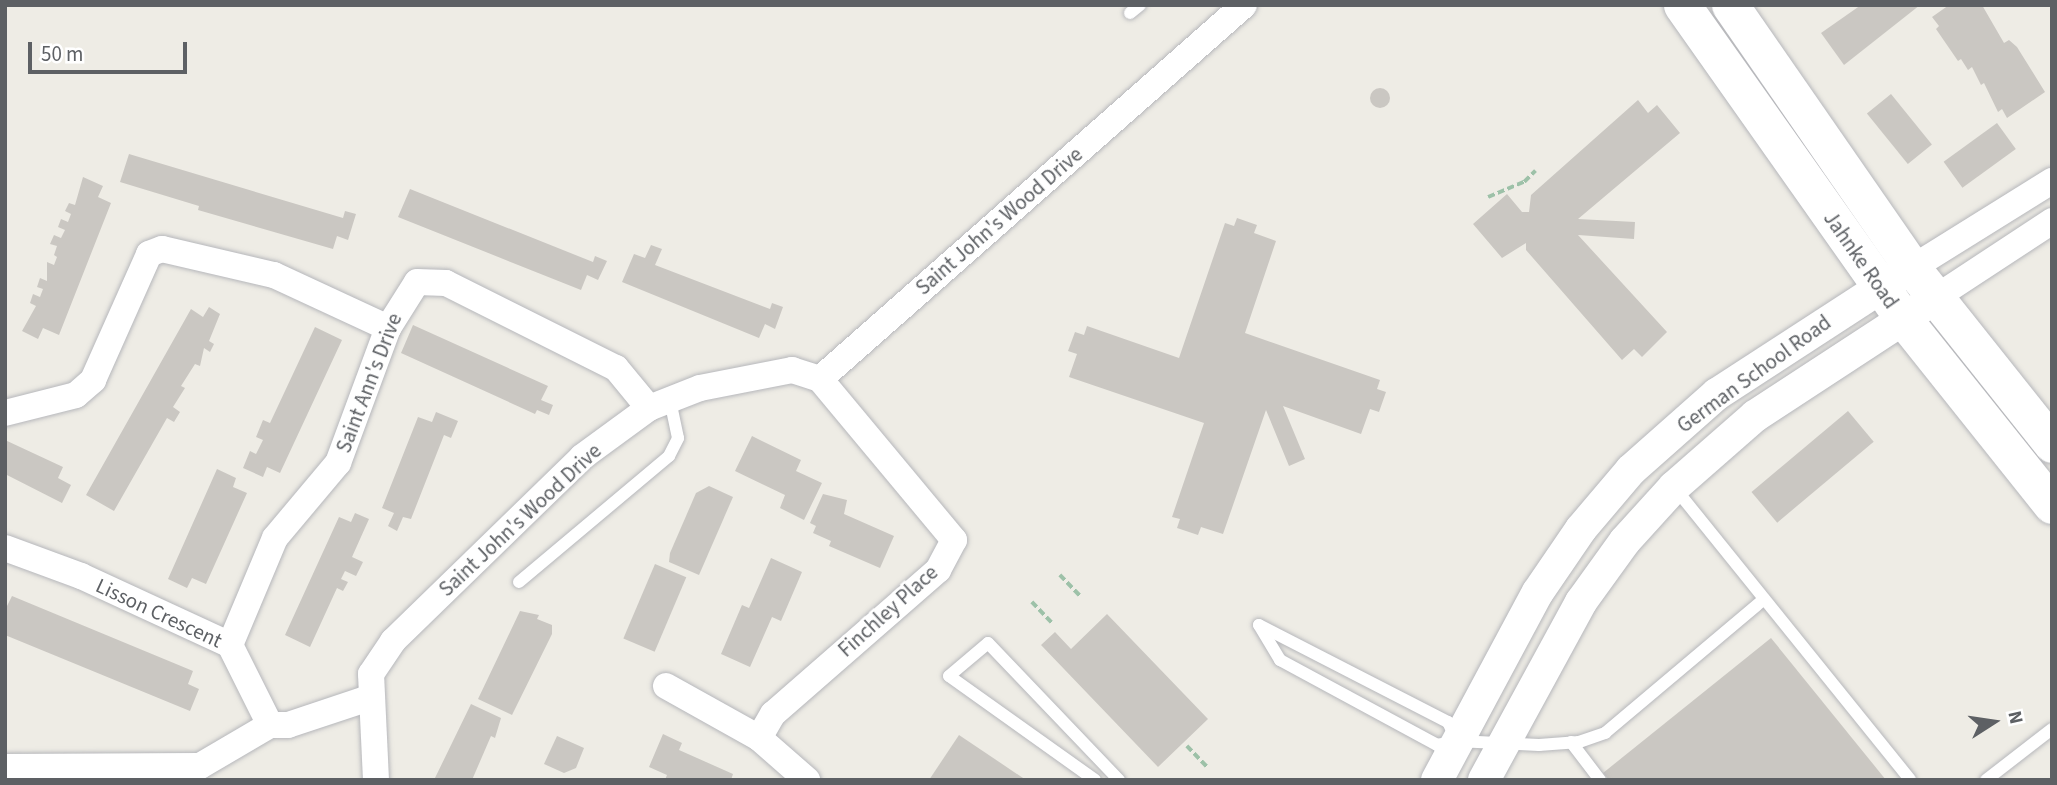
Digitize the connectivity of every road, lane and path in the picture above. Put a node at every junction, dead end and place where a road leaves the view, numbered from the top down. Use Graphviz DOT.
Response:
graph roads {
  1 [pos="1244,5"];
  2 [pos="1682,5"];
  3 [pos="1730,5"];
  4 [pos="1535,171"];
  5 [pos="2052,181"];
  6 [pos="1488,198"];
  7 [pos="2052,221"];
  8 [pos="1912,268"];
  9 [pos="1879,286"];
  10 [pos="1935,298"];
  11 [pos="1901,316"];
  12 [pos="388,328"];
  13 [pos="820,379"];
  14 [pos="660,404"];
  15 [pos="5,413"];
  16 [pos="2052,444"];
  17 [pos="1674,487"];
  18 [pos="2052,505"];
  19 [pos="5,548"];
  20 [pos="1060,575"];
  21 [pos="519,582"];
  22 [pos="1081,597"];
  23 [pos="1764,599"];
  24 [pos="1032,602"];
  25 [pos="1052,623"];
  26 [pos="230,645"];
  27 [pos="666,686"];
  28 [pos="369,698"];
  29 [pos="270,725"];
  30 [pos="2052,729"];
  31 [pos="759,738"];
  32 [pos="1457,741"];
  33 [pos="1504,742"];
  34 [pos="1571,742"];
  35 [pos="1187,747"];
  36 [pos="5,767"];
  37 [pos="1208,768"];
  38 [pos="94,774"];
  39 [pos="376,780"];
  40 [pos="807,780"];
  41 [pos="1096,780"];
  42 [pos="1119,780"];
  43 [pos="1437,780"];
  44 [pos="1484,780"];
  45 [pos="1600,780"];
  46 [pos="1910,780"];
  47 [pos="1986,780"];
  1 -- 13 [label="street, Saint John's Wood Drive"];
  2 -- 9 [label="main road, Jahnke Road"];
  3 -- 8 [label="main road, Jahnke Road"];
  4 -- 6 [label="path"];
  5 -- 8 [label="street, German School Road"];
  7 -- 10 [label="street, German School Road"];
  8 -- 9 [label="street, German School Road"];
  8 -- 10 [label="main road, Jahnke Road"];
  9 -- 11 [label="main road, Jahnke Road"];
  9 -- 32 [label="street, German School Road"];
  10 -- 11 [label="street, German School Road"];
  10 -- 16 [label="main road, Jahnke Road"];
  11 -- 17 [label="street, German School Road"];
  11 -- 18 [label="main road, Jahnke Road"];
  12 -- 14 [label="street, Saint Ann's Drive"];
  12 -- 15 [label="street"];
  12 -- 26 [label="street, Saint Ann's Drive"];
  13 -- 14 [label="street, Saint John's Wood Drive"];
  13 -- 31 [label="street, Finchley Place"];
  14 -- 21 [label="lane"];
  14 -- 28 [label="street, Saint John's Wood Drive"];
  17 -- 23 [label="lane"];
  17 -- 33 [label="street, German School Road"];
  19 -- 26 [label="street, Lisson Crescent"];
  20 -- 22 [label="path"];
  23 -- 34 [label="lane"];
  23 -- 46 [label="lane"];
  24 -- 25 [label="path"];
  26 -- 29 [label="street, Lisson Crescent"];
  27 -- 31 [label="street"];
  28 -- 29 [label="street"];
  28 -- 39 [label="street, Saint John's Wood Drive"];
  29 -- 38 [label="street"];
  30 -- 47 [label="lane"];
  31 -- 40 [label="street"];
  32 -- 32 [label="lane"];
  32 -- 33 [label="lane"];
  32 -- 43 [label="street, German School Road"];
  33 -- 34 [label="lane"];
  33 -- 44 [label="street, German School Road"];
  34 -- 45 [label="lane"];
  35 -- 37 [label="path"];
  36 -- 38 [label="street"];
  41 -- 42 [label="lane"];
}
